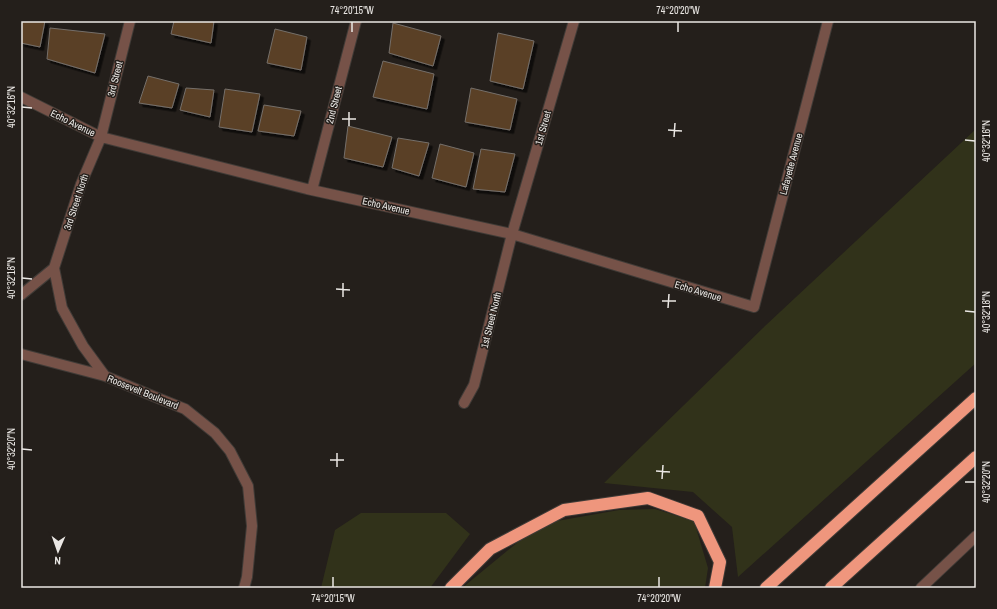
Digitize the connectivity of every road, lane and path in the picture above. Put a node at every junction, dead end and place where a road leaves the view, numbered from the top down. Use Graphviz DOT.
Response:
graph roads {
  1 [pos="130,21"];
  2 [pos="356,21"];
  3 [pos="574,21"];
  4 [pos="828,21"];
  5 [pos="21,97"];
  6 [pos="100,137"];
  7 [pos="312,190"];
  8 [pos="512,234"];
  9 [pos="54,268"];
  10 [pos="21,295"];
  11 [pos="754,308"];
  12 [pos="21,354"];
  13 [pos="105,376"];
  14 [pos="976,398"];
  15 [pos="464,403"];
  16 [pos="976,458"];
  17 [pos="976,536"];
  18 [pos="244,588"];
  19 [pos="451,588"];
  20 [pos="715,588"];
  21 [pos="766,588"];
  22 [pos="832,588"];
  23 [pos="921,588"];
  1 -- 6 [label="street, 3rd Street"];
  2 -- 7 [label="street, 2nd Street"];
  3 -- 8 [label="street, 1st Street"];
  4 -- 11 [label="street, Lafayette Avenue"];
  5 -- 6 [label="street, Echo Avenue"];
  6 -- 7 [label="street, Echo Avenue"];
  6 -- 9 [label="street, 3rd Street North"];
  7 -- 8 [label="street, Echo Avenue"];
  8 -- 11 [label="street, Echo Avenue"];
  8 -- 15 [label="street, 1st Street North"];
  9 -- 10 [label="street"];
  9 -- 13 [label="street, 3rd Street North"];
  12 -- 13 [label="street, Roosevelt Boulevard"];
  13 -- 18 [label="street, Roosevelt Boulevard"];
  14 -- 21 [label="highway"];
  16 -- 22 [label="highway"];
  17 -- 23 [label="street"];
  19 -- 20 [label="highway"];
}
